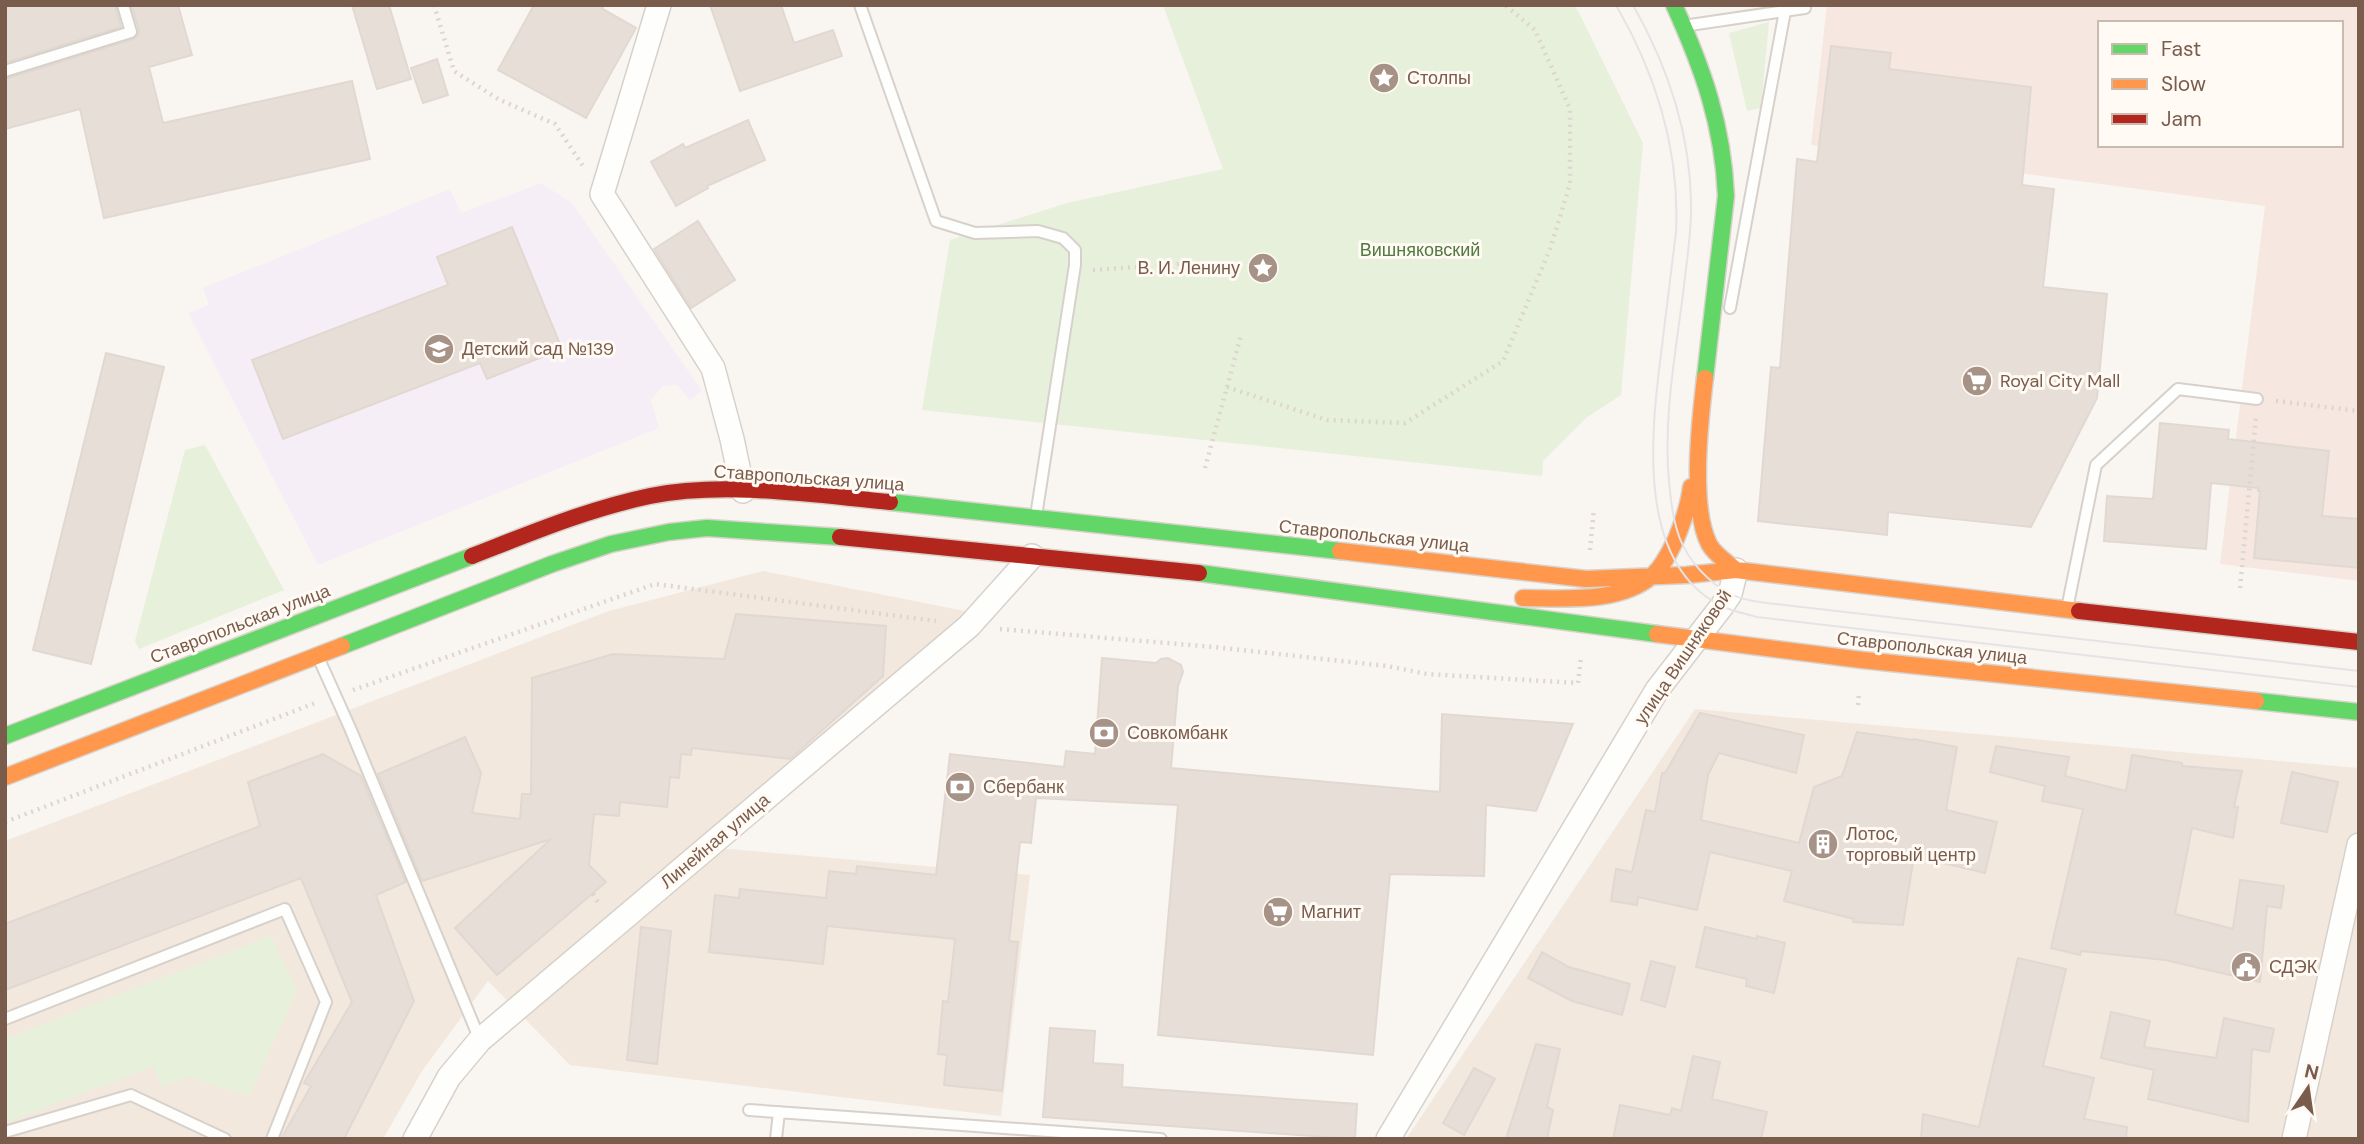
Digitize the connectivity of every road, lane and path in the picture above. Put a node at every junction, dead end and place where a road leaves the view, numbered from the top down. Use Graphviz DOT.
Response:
graph roads {
  1 [pos="124,5"];
  2 [pos="434,5"];
  3 [pos="659,5"];
  4 [pos="860,5"];
  5 [pos="1505,5"];
  6 [pos="1674,5"];
  7 [pos="1805,8"];
  8 [pos="1785,11"];
  9 [pos="1684,26"];
  10 [pos="5,71"];
  11 [pos="601,194"];
  12 [pos="1193,263"];
  13 [pos="1074,271"];
  14 [pos="1728,316"];
  15 [pos="1241,335"];
  16 [pos="1721,342"];
  17 [pos="1227,387"];
  18 [pos="2257,399"];
  19 [pos="2359,411"];
  20 [pos="1698,434"];
  21 [pos="1205,468"];
  22 [pos="743,497"];
  23 [pos="1036,517"];
  24 [pos="1032,556"];
  25 [pos="1736,570"];
  26 [pos="1650,578"];
  27 [pos="2240,588"];
  28 [pos="1336,590"];
  29 [pos="2067,610"];
  30 [pos="969,626"];
  31 [pos="1698,640"];
  32 [pos="2359,642"];
  33 [pos="317,655"];
  34 [pos="1578,683"];
  35 [pos="336,695"];
  36 [pos="2359,712"];
  37 [pos="5,736"];
  38 [pos="5,777"];
  39 [pos="5,822"];
  40 [pos="2359,845"];
  41 [pos="5,1019"];
  42 [pos="480,1041"];
  43 [pos="749,1110"];
  44 [pos="779,1112"];
  45 [pos="5,1132"];
  46 [pos="225,1139"];
  47 [pos="272,1139"];
  48 [pos="415,1139"];
  49 [pos="776,1139"];
  50 [pos="1161,1139"];
  51 [pos="1388,1139"];
  52 [pos="2294,1139"];
  1 -- 10 [label="lane"];
  2 -- 11 [label="path"];
  3 -- 11 [label="street"];
  4 -- 13 [label="lane"];
  5 -- 17 [label="path"];
  6 -- 9 [label="main road, улица Вишняковой"];
  7 -- 8 [label="lane"];
  8 -- 9 [label="lane"];
  8 -- 14 [label="lane"];
  9 -- 20 [label="main road, улица Вишняковой"];
  11 -- 22 [label="street"];
  12 -- 13 [label="path"];
  13 -- 23 [label="lane"];
  15 -- 17 [label="path"];
  16 -- 20 [label="lane"];
  17 -- 21 [label="path"];
  18 -- 19 [label="path"];
  18 -- 27 [label="path"];
  18 -- 29 [label="lane"];
  20 -- 25 [label="main road, улица Вишняковой"];
  20 -- 26 [label="main road"];
  22 -- 23 [label="main road, Ставропольская улица"];
  22 -- 37 [label="main road, Ставропольская улица"];
  23 -- 26 [label="main road, Ставропольская улица"];
  24 -- 28 [label="main road, Ставропольская улица"];
  24 -- 30 [label="street, Линейная улица"];
  24 -- 33 [label="main road, Ставропольская улица"];
  25 -- 26 [label="main road, Ставропольская улица"];
  25 -- 29 [label="main road, Ставропольская улица"];
  25 -- 31 [label="street, улица Вишняковой"];
  26 -- 28 [label="main road, Ставропольская улица"];
  28 -- 31 [label="main road, Ставропольская улица"];
  29 -- 32 [label="main road, Ставропольская улица"];
  30 -- 34 [label="path"];
  30 -- 35 [label="path"];
  30 -- 42 [label="street, Линейная улица"];
  31 -- 36 [label="main road, Ставропольская улица"];
  31 -- 51 [label="street, улица Вишняковой"];
  33 -- 35 [label="lane"];
  33 -- 38 [label="main road, Ставропольская улица"];
  35 -- 39 [label="path"];
  35 -- 42 [label="lane"];
  40 -- 52 [label="street"];
  41 -- 47 [label="lane"];
  42 -- 48 [label="street, Линейная улица"];
  43 -- 44 [label="lane"];
  44 -- 49 [label="lane"];
  44 -- 50 [label="lane"];
  45 -- 46 [label="lane"];
}
